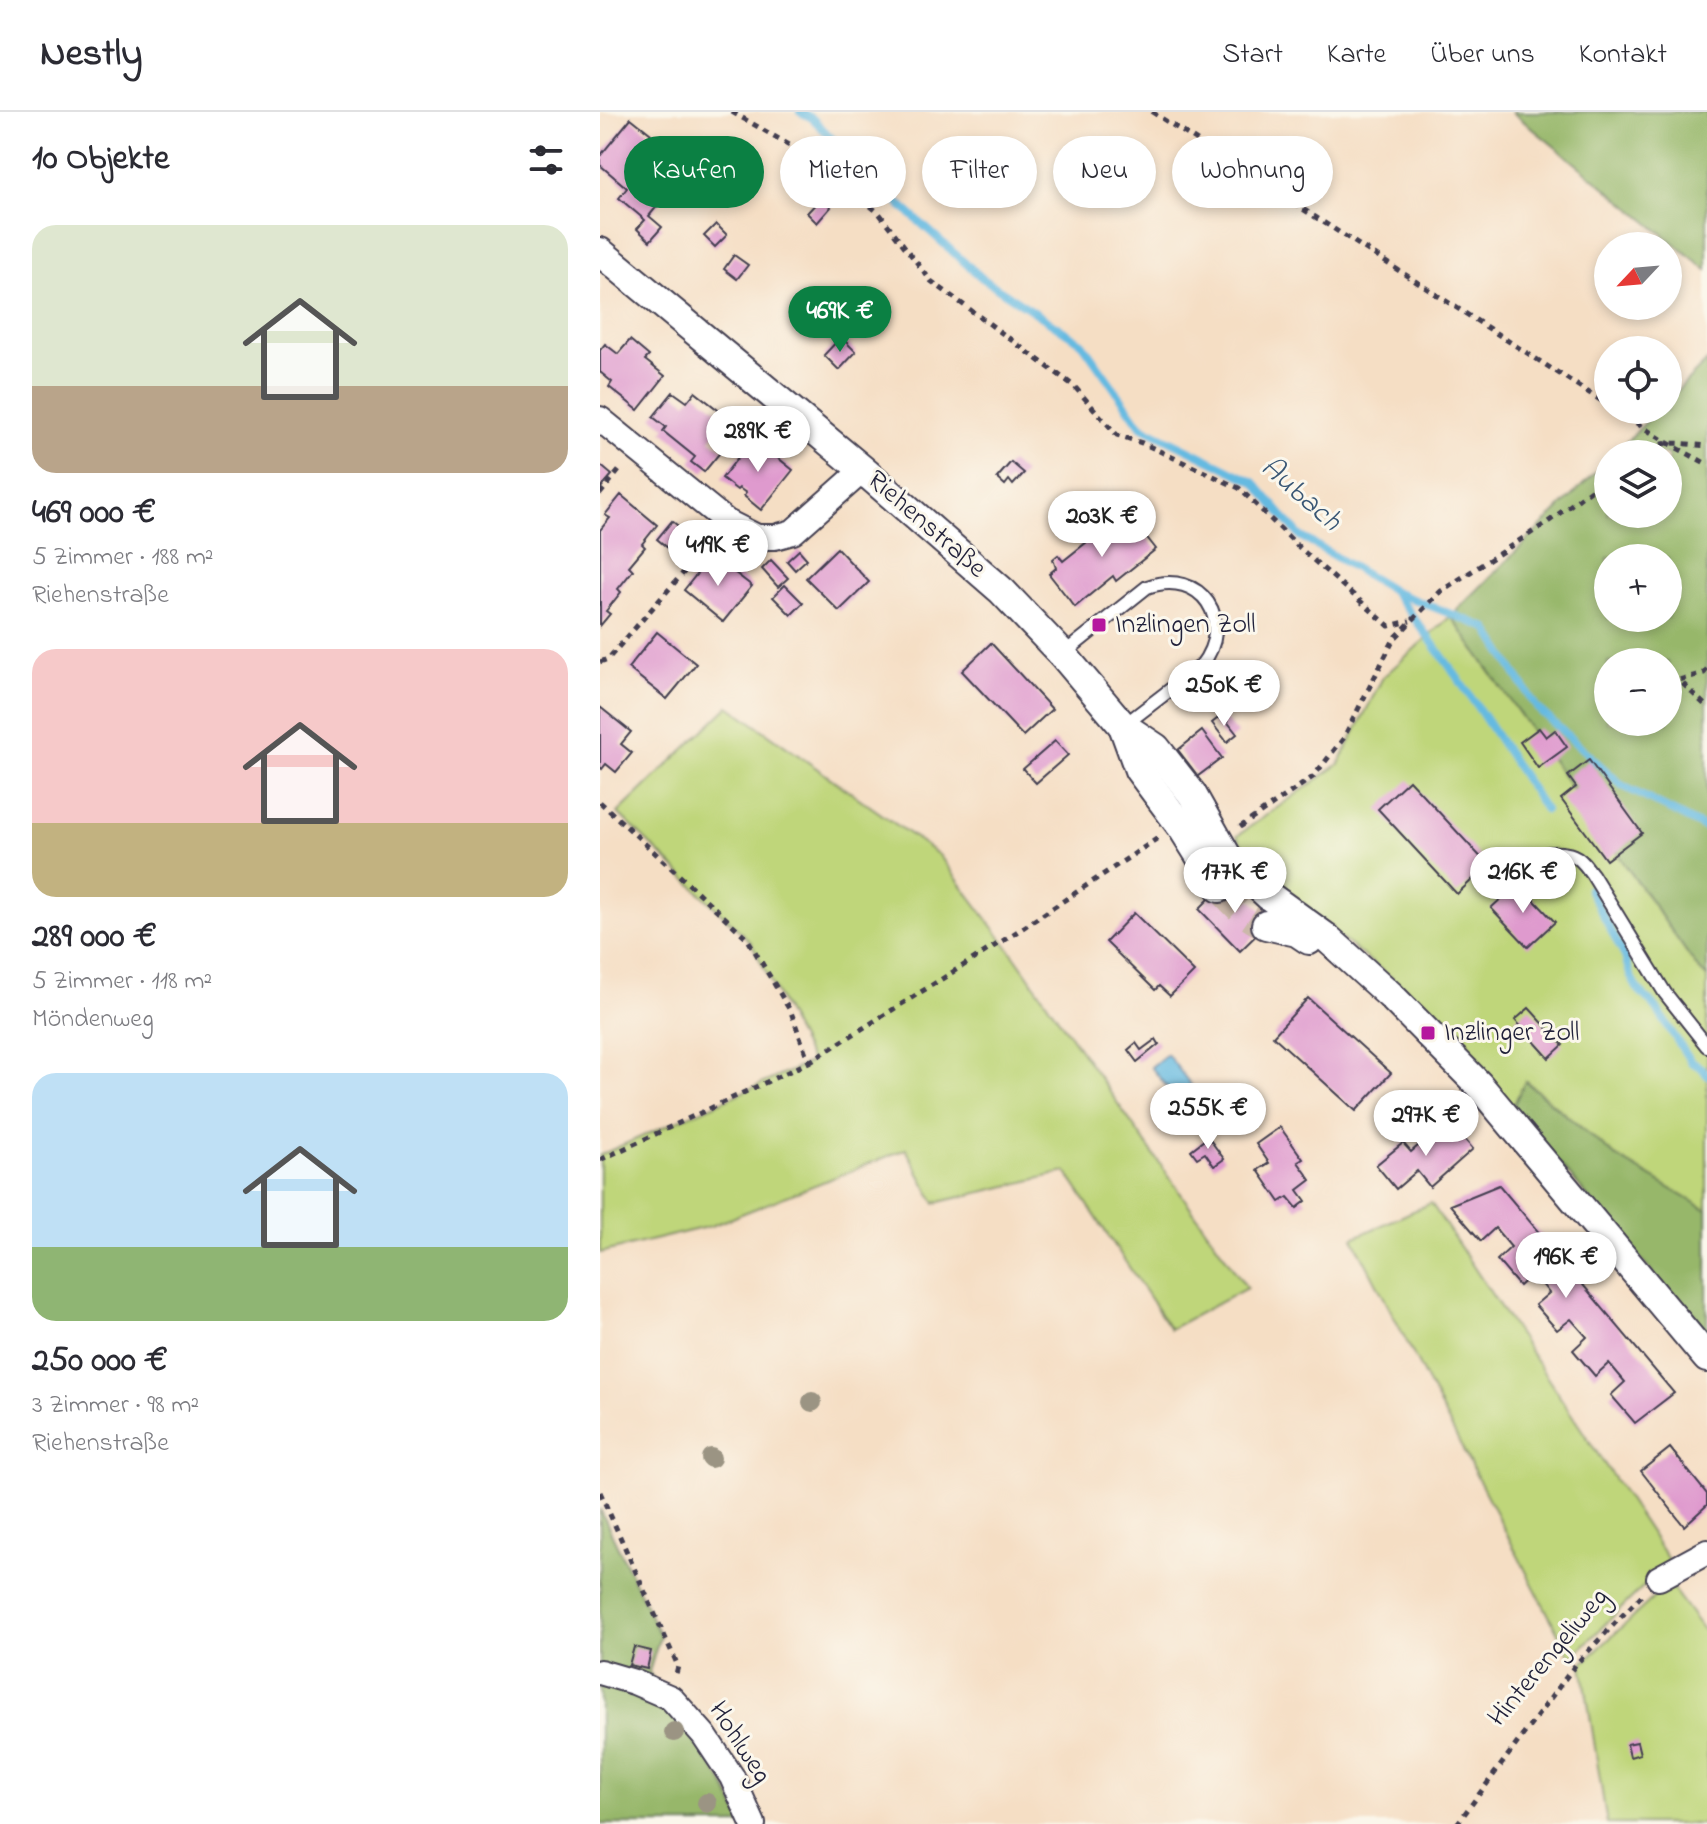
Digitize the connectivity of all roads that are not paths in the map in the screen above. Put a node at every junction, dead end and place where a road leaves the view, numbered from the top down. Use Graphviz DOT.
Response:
graph roads {
  1 [pos="600,252"];
  2 [pos="600,419"];
  3 [pos="863,470"];
  4 [pos="1063,655"];
  5 [pos="1123,726"];
  6 [pos="1199,832"];
  7 [pos="1484,884"];
  8 [pos="1220,888"];
  9 [pos="1266,925"];
  10 [pos="1346,957"];
  11 [pos="1707,1046"];
  12 [pos="1707,1358"];
  13 [pos="1707,1552"];
  14 [pos="1659,1578"];
  15 [pos="600,1672"];
  16 [pos="753,1824"];
  1 -- 3 [label="street, Riehenstraße"];
  2 -- 3 [label="street"];
  3 -- 4 [label="street, Riehenstraße"];
  4 -- 5 [label="street, Riehenstraße"];
  4 -- 5 [label="lane"];
  5 -- 6 [label="street, Riehenstraße"];
  6 -- 8 [label="street"];
  6 -- 10 [label="street"];
  7 -- 11 [label="lane"];
  9 -- 10 [label="street"];
  10 -- 12 [label="street"];
  13 -- 14 [label="street"];
  15 -- 16 [label="street, Hohlweg"];
}
